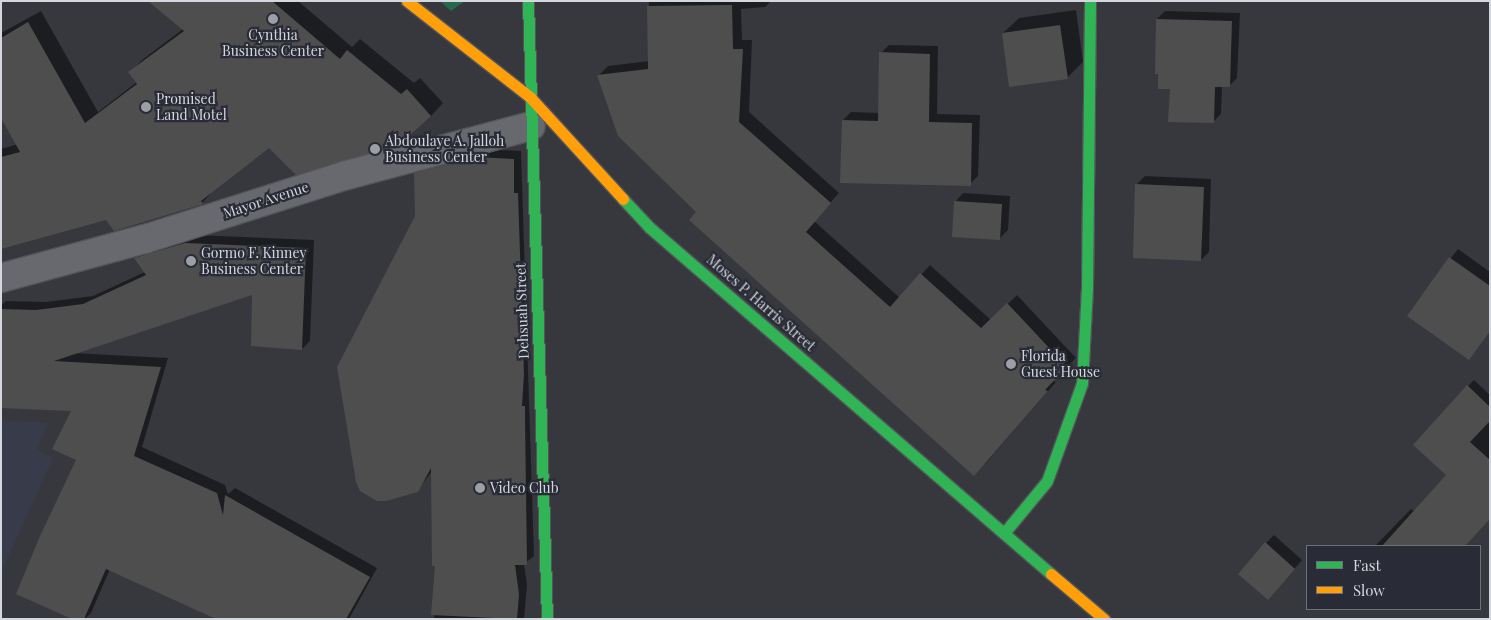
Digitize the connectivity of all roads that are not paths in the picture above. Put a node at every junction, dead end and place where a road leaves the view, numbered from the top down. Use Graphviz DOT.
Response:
graph roads {
  1 [pos="407,1"];
  2 [pos="528,1"];
  3 [pos="1090,1"];
  4 [pos="530,97"];
  5 [pos="531,126"];
  6 [pos="1,278"];
  7 [pos="1004,532"];
  8 [pos="547,619"];
  9 [pos="1104,619"];
  1 -- 4 [label="main road, Moses P. Harris Street"];
  2 -- 4 [label="main road, Dehsuah Street"];
  3 -- 7 [label="main road"];
  4 -- 5 [label="main road, Dehsuah Street"];
  4 -- 7 [label="main road, Moses P. Harris Street"];
  5 -- 6 [label="street, Mayor Avenue"];
  5 -- 8 [label="main road, Dehsuah Street"];
  7 -- 9 [label="main road, Moses P. Harris Street"];
}
